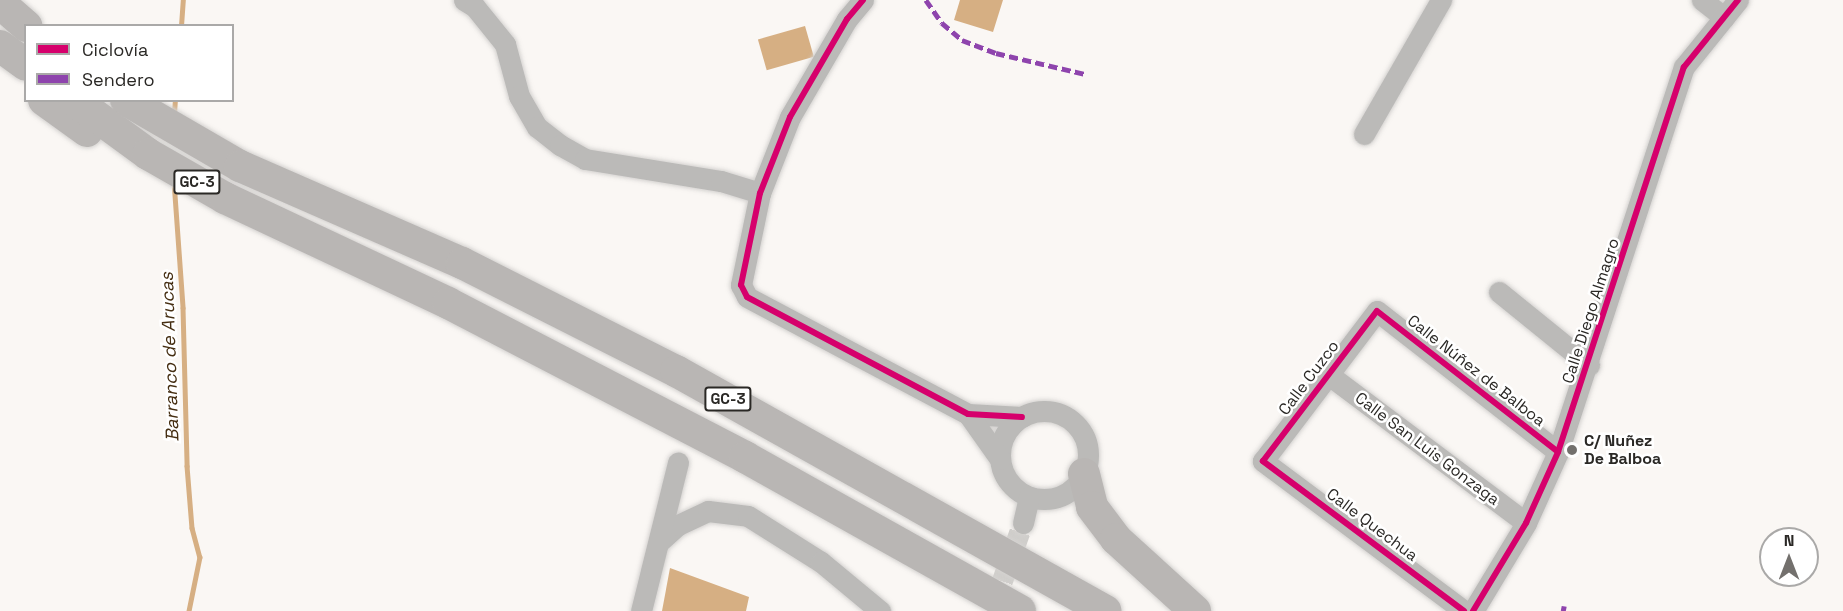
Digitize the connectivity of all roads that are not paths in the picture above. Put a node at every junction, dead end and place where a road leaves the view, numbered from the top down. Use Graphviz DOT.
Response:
graph roads {
  1 [pos="464,0"];
  2 [pos="863,0"];
  3 [pos="1441,0"];
  4 [pos="1702,0"];
  5 [pos="1738,0"];
  6 [pos="1724,17"];
  7 [pos="47,102"];
  8 [pos="77,102"];
  9 [pos="129,102"];
  10 [pos="1364,134"];
  11 [pos="760,194"];
  12 [pos="325,248"];
  13 [pos="1499,292"];
  14 [pos="1377,311"];
  15 [pos="1589,364"];
  16 [pos="1329,375"];
  17 [pos="968,414"];
  18 [pos="1022,417"];
  19 [pos="1558,452"];
  20 [pos="1000,459"];
  21 [pos="1263,461"];
  22 [pos="678,463"];
  23 [pos="1084,474"];
  24 [pos="1029,496"];
  25 [pos="1023,523"];
  26 [pos="1526,523"];
  27 [pos="659,542"];
  28 [pos="641,611"];
  29 [pos="880,611"];
  30 [pos="1020,611"];
  31 [pos="1106,611"];
  32 [pos="1195,611"];
  33 [pos="1464,611"];
  34 [pos="1473,611"];
  1 -- 11 [label="street"];
  2 -- 11 [label="street"];
  3 -- 10 [label="street"];
  4 -- 6 [label="street"];
  5 -- 6 [label="street, Calle Diego Almagro"];
  6 -- 15 [label="street, Calle Diego Almagro"];
  7 -- 12 [label="highway"];
  8 -- 12 [label="highway, GC-3"];
  9 -- 31 [label="highway, GC-3"];
  11 -- 17 [label="street"];
  12 -- 30 [label="highway, GC-3"];
  13 -- 15 [label="street"];
  14 -- 16 [label="street, Calle Cuzco"];
  14 -- 19 [label="street, Calle Núñez de Balboa"];
  15 -- 19 [label="street, Calle Diego Almagro"];
  16 -- 21 [label="street, Calle Cuzco"];
  16 -- 26 [label="street, Calle San Luis Gonzaga"];
  17 -- 18 [label="street"];
  17 -- 20 [label="street"];
  18 -- 20 [label="street"];
  18 -- 23 [label="street"];
  19 -- 26 [label="street, Calle Diego Almagro"];
  20 -- 24 [label="street"];
  21 -- 33 [label="street, Calle Quechua"];
  22 -- 27 [label="street"];
  23 -- 24 [label="street"];
  23 -- 32 [label="highway"];
  24 -- 25 [label="street"];
  26 -- 34 [label="street, Calle Diego Almagro"];
  27 -- 28 [label="street"];
  27 -- 29 [label="street"];
}
